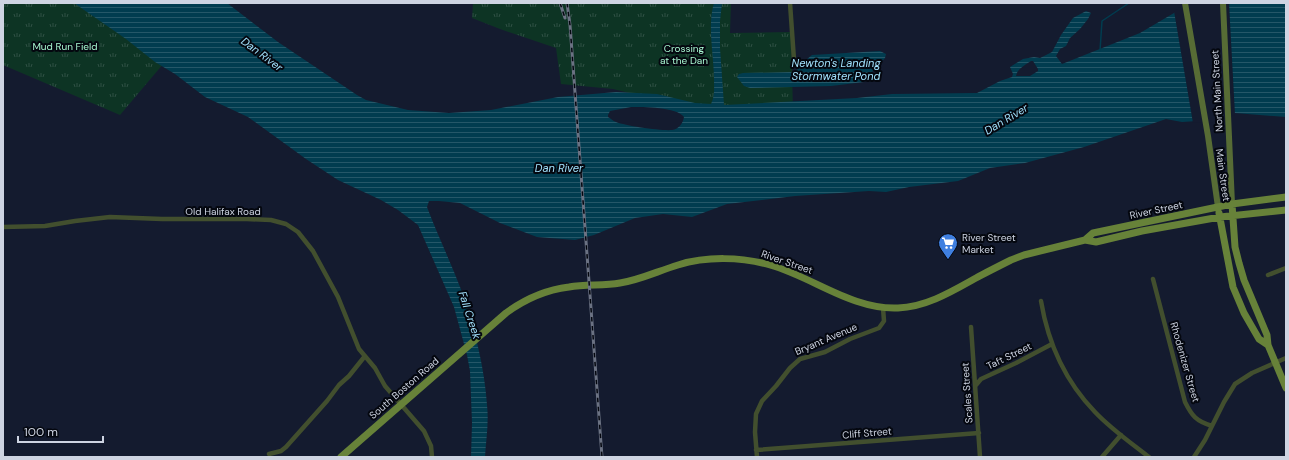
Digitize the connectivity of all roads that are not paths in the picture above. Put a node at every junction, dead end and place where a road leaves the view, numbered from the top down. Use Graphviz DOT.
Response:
graph roads {
  1 [pos="790,3"];
  2 [pos="1185,3"];
  3 [pos="1223,3"];
  4 [pos="794,60"];
  5 [pos="1231,178"];
  6 [pos="1286,197"];
  7 [pos="1232,204"];
  8 [pos="1218,207"];
  9 [pos="1286,210"];
  10 [pos="1233,215"];
  11 [pos="1220,217"];
  12 [pos="3,227"];
  13 [pos="1085,240"];
  14 [pos="1286,268"];
  15 [pos="1268,275"];
  16 [pos="1153,279"];
  17 [pos="1040,301"];
  18 [pos="883,308"];
  19 [pos="971,327"];
  20 [pos="481,334"];
  21 [pos="1052,344"];
  22 [pos="1268,345"];
  23 [pos="365,356"];
  24 [pos="1286,358"];
  25 [pos="1275,363"];
  26 [pos="976,385"];
  27 [pos="1286,388"];
  28 [pos="402,404"];
  29 [pos="1212,426"];
  30 [pos="979,433"];
  31 [pos="1121,435"];
  32 [pos="756,450"];
  33 [pos="269,454"];
  34 [pos="341,457"];
  35 [pos="432,457"];
  36 [pos="757,457"];
  37 [pos="980,457"];
  38 [pos="1102,457"];
  39 [pos="1149,457"];
  40 [pos="1194,457"];
  1 -- 4 [label="street"];
  2 -- 8 [label="main road, Main Street"];
  3 -- 5 [label="main road, North Main Street"];
  5 -- 7 [label="main road, Main Street"];
  6 -- 7 [label="main road, River Street"];
  7 -- 8 [label="main road, River Street"];
  7 -- 10 [label="main road"];
  8 -- 11 [label="main road"];
  8 -- 13 [label="main road, River Street"];
  9 -- 10 [label="main road, River Street"];
  10 -- 11 [label="main road, River Street"];
  10 -- 22 [label="main road"];
  11 -- 13 [label="main road, River Street"];
  11 -- 22 [label="main road"];
  12 -- 23 [label="street, Old Halifax Road"];
  13 -- 18 [label="main road, River Street"];
  14 -- 15 [label="street"];
  16 -- 29 [label="street, Rhodenizer Street"];
  17 -- 21 [label="street"];
  18 -- 20 [label="main road, River Street"];
  18 -- 32 [label="street, Bryant Avenue"];
  19 -- 26 [label="street, Scales Street"];
  20 -- 28 [label="main road, South Boston Road"];
  21 -- 26 [label="street, Taft Street"];
  21 -- 31 [label="street"];
  22 -- 25 [label="main road"];
  23 -- 28 [label="street, Old Halifax Road"];
  23 -- 33 [label="street"];
  24 -- 25 [label="street"];
  25 -- 27 [label="main road"];
  25 -- 29 [label="street"];
  26 -- 30 [label="street, Scales Street"];
  28 -- 34 [label="main road, South Boston Road"];
  28 -- 35 [label="street, Old Halifax Road"];
  29 -- 40 [label="street"];
  30 -- 32 [label="street, Cliff Street"];
  30 -- 37 [label="street, Scales Street"];
  31 -- 38 [label="street"];
  31 -- 39 [label="street"];
  32 -- 36 [label="street, Bryant Avenue"];
}
